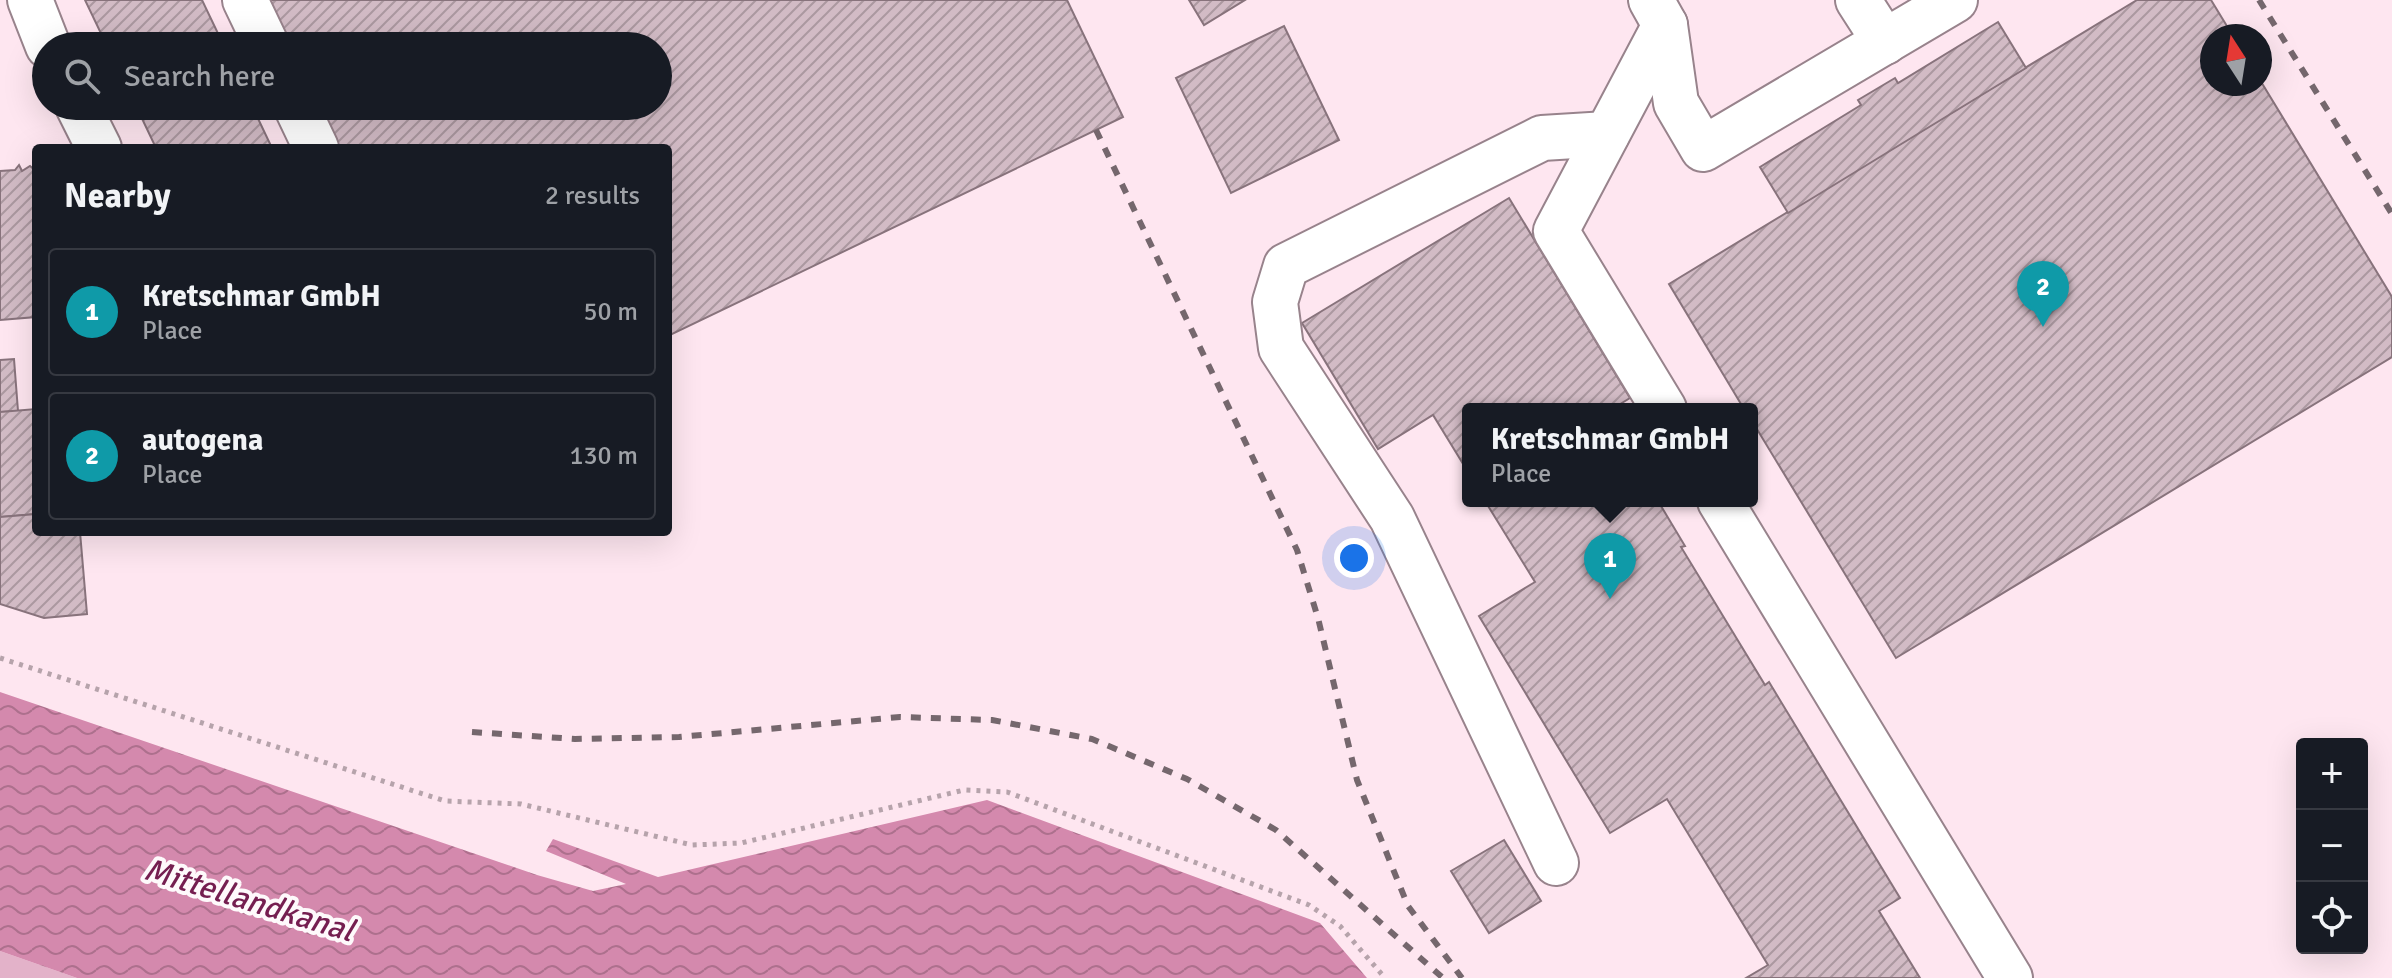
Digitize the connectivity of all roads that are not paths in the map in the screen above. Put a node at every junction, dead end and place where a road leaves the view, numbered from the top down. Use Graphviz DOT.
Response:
graph roads {
  1 [pos="30,0"];
  2 [pos="245,0"];
  3 [pos="1858,0"];
  4 [pos="1955,0"];
  5 [pos="1658,13"];
  6 [pos="43,32"];
  7 [pos="260,32"];
  8 [pos="1885,42"];
  9 [pos="85,120"];
  10 [pos="303,120"];
  11 [pos="1607,134"];
  12 [pos="97,144"];
  13 [pos="314,144"];
  14 [pos="1660,403"];
  15 [pos="1724,507"];
  16 [pos="1556,863"];
  17 [pos="2010,978"];
  1 -- 6 [label="street"];
  2 -- 7 [label="street"];
  3 -- 8 [label="street"];
  4 -- 8 [label="street"];
  5 -- 8 [label="street"];
  5 -- 11 [label="street"];
  9 -- 12 [label="street"];
  10 -- 13 [label="street"];
  11 -- 14 [label="street"];
  11 -- 16 [label="street"];
  15 -- 17 [label="street"];
}
